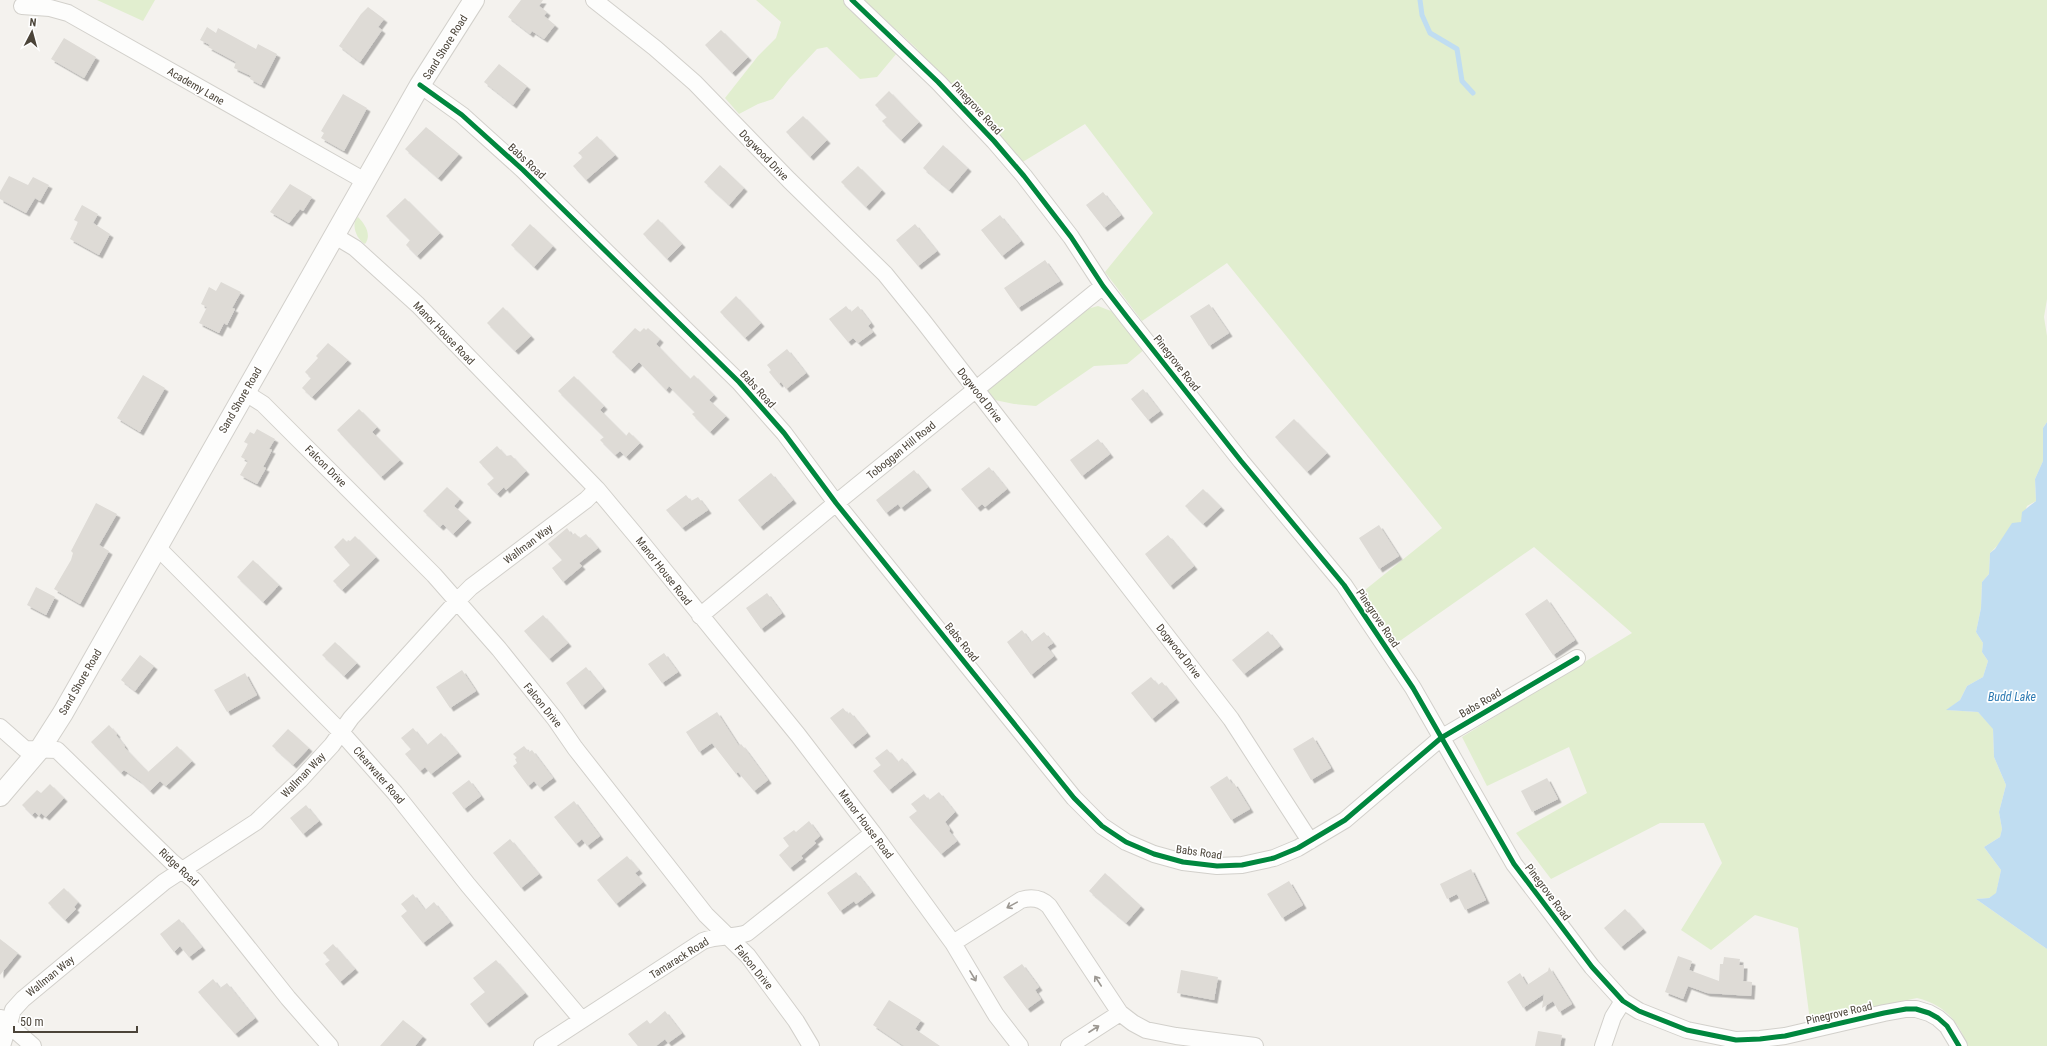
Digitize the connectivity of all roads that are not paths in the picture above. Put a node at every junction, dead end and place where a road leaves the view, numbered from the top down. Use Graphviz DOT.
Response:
graph roads {
  1 [pos="474,0"];
  2 [pos="594,0"];
  3 [pos="852,0"];
  4 [pos="22,6"];
  5 [pos="420,85"];
  6 [pos="365,181"];
  7 [pos="335,236"];
  8 [pos="1104,286"];
  9 [pos="975,390"];
  10 [pos="244,392"];
  11 [pos="597,489"];
  12 [pos="836,502"];
  13 [pos="157,547"];
  14 [pos="457,600"];
  15 [pos="700,616"];
  16 [pos="1577,658"];
  17 [pos="0,727"];
  18 [pos="341,732"];
  19 [pos="1441,738"];
  20 [pos="40,749"];
  21 [pos="0,796"];
  22 [pos="873,833"];
  23 [pos="1310,841"];
  24 [pos="182,870"];
  25 [pos="727,936"];
  26 [pos="952,943"];
  27 [pos="1623,1001"];
  28 [pos="1120,1012"];
  29 [pos="582,1020"];
  30 [pos="4,1021"];
  31 [pos="1155,1039"];
  32 [pos="1958,1043"];
  33 [pos="2,1046"];
  34 [pos="33,1046"];
  35 [pos="330,1046"];
  36 [pos="542,1046"];
  37 [pos="811,1046"];
  38 [pos="1020,1046"];
  39 [pos="1069,1046"];
  40 [pos="1255,1046"];
  41 [pos="1603,1046"];
  1 -- 5 [label="street, Sand Shore Road"];
  2 -- 9 [label="street, Dogwood Drive"];
  3 -- 8 [label="street, Pinegrove Road"];
  4 -- 6 [label="street, Academy Lane"];
  5 -- 6 [label="street, Sand Shore Road"];
  5 -- 12 [label="street, Babs Road"];
  6 -- 7 [label="street, Sand Shore Road"];
  7 -- 10 [label="street, Sand Shore Road"];
  7 -- 11 [label="street, Manor House Road"];
  8 -- 9 [label="street, Toboggan Hill Road"];
  8 -- 19 [label="street, Pinegrove Road"];
  9 -- 12 [label="street, Toboggan Hill Road"];
  9 -- 23 [label="street, Dogwood Drive"];
  10 -- 13 [label="street, Sand Shore Road"];
  10 -- 14 [label="street, Falcon Drive"];
  11 -- 14 [label="street, Wallman Way"];
  11 -- 15 [label="street, Manor House Road"];
  12 -- 15 [label="street, Toboggan Hill Road"];
  12 -- 23 [label="street, Babs Road"];
  13 -- 18 [label="street, Clearwater Road"];
  13 -- 20 [label="street, Sand Shore Road"];
  14 -- 18 [label="street, Wallman Way"];
  14 -- 25 [label="street, Falcon Drive"];
  15 -- 22 [label="street, Manor House Road"];
  16 -- 19 [label="street, Babs Road"];
  17 -- 20 [label="street, Ridge Road"];
  18 -- 24 [label="street, Wallman Way"];
  18 -- 29 [label="street, Clearwater Road"];
  19 -- 23 [label="street, Babs Road"];
  19 -- 27 [label="street, Pinegrove Road"];
  20 -- 21 [label="street, Sand Shore Road"];
  20 -- 24 [label="street, Ridge Road"];
  22 -- 25 [label="street, Tamarack Road"];
  22 -- 26 [label="street, Manor House Road"];
  24 -- 30 [label="street, Wallman Way"];
  24 -- 35 [label="street, Ridge Road"];
  25 -- 29 [label="street, Tamarack Road"];
  25 -- 37 [label="street, Falcon Drive"];
  28 -- 26 [label="street, one-way"];
  26 -- 38 [label="street, Manor House Road, one-way"];
  27 -- 32 [label="street, Pinegrove Road"];
  27 -- 41 [label="street"];
  28 -- 31 [label="street"];
  39 -- 28 [label="street, one-way"];
  29 -- 36 [label="street, Tamarack Road"];
  30 -- 33 [label="street, Wallman Way"];
  30 -- 34 [label="street"];
  31 -- 40 [label="street"];
}
